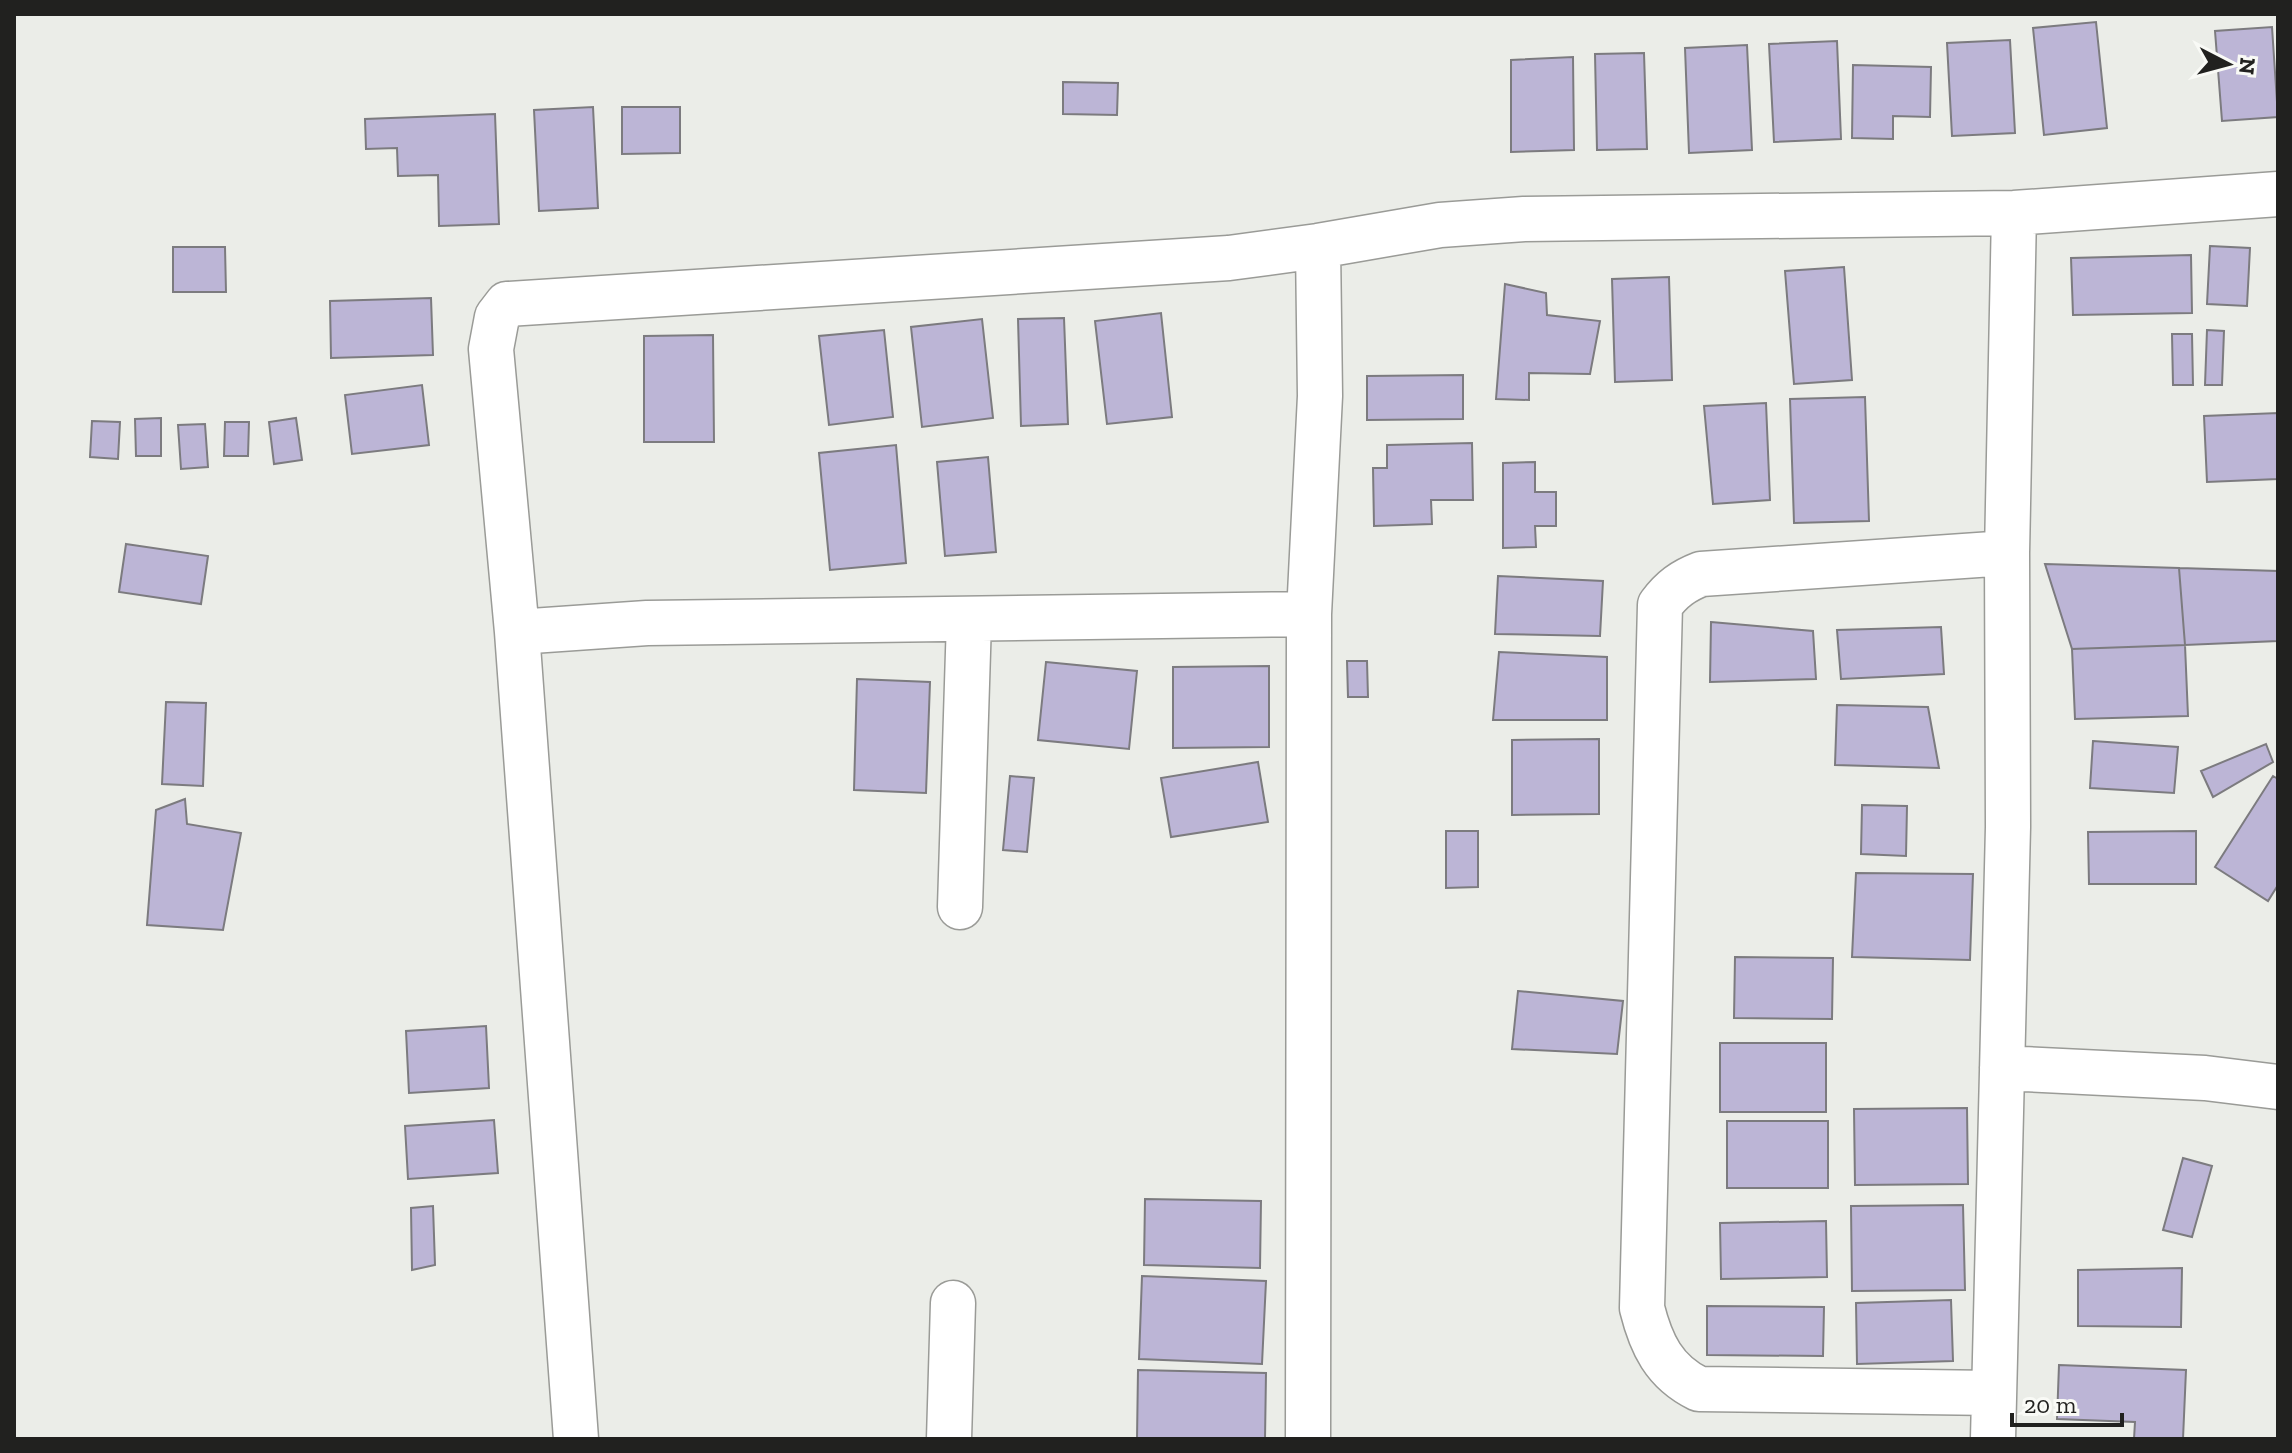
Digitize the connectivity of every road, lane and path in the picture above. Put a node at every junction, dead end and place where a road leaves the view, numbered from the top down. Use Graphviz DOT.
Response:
graph roads {
  1 [pos="2278,194"];
  2 [pos="2014,213"];
  3 [pos="1318,246"];
  4 [pos="2007,553"];
  5 [pos="1309,614"];
  6 [pos="969,620"];
  7 [pos="517,632"];
  8 [pos="960,907"];
  9 [pos="2002,1068"];
  10 [pos="2278,1087"];
  11 [pos="953,1303"];
  12 [pos="1994,1393"];
  13 [pos="576,1439"];
  14 [pos="949,1439"];
  15 [pos="1308,1439"];
  16 [pos="1993,1439"];
  1 -- 2 [label="street"];
  2 -- 3 [label="street"];
  2 -- 4 [label="street"];
  3 -- 5 [label="street"];
  3 -- 7 [label="street"];
  4 -- 9 [label="street"];
  4 -- 12 [label="street"];
  5 -- 6 [label="street"];
  5 -- 15 [label="street"];
  6 -- 7 [label="street"];
  6 -- 8 [label="street"];
  7 -- 13 [label="street"];
  9 -- 10 [label="street"];
  9 -- 12 [label="street"];
  11 -- 14 [label="street"];
  12 -- 16 [label="street"];
}
